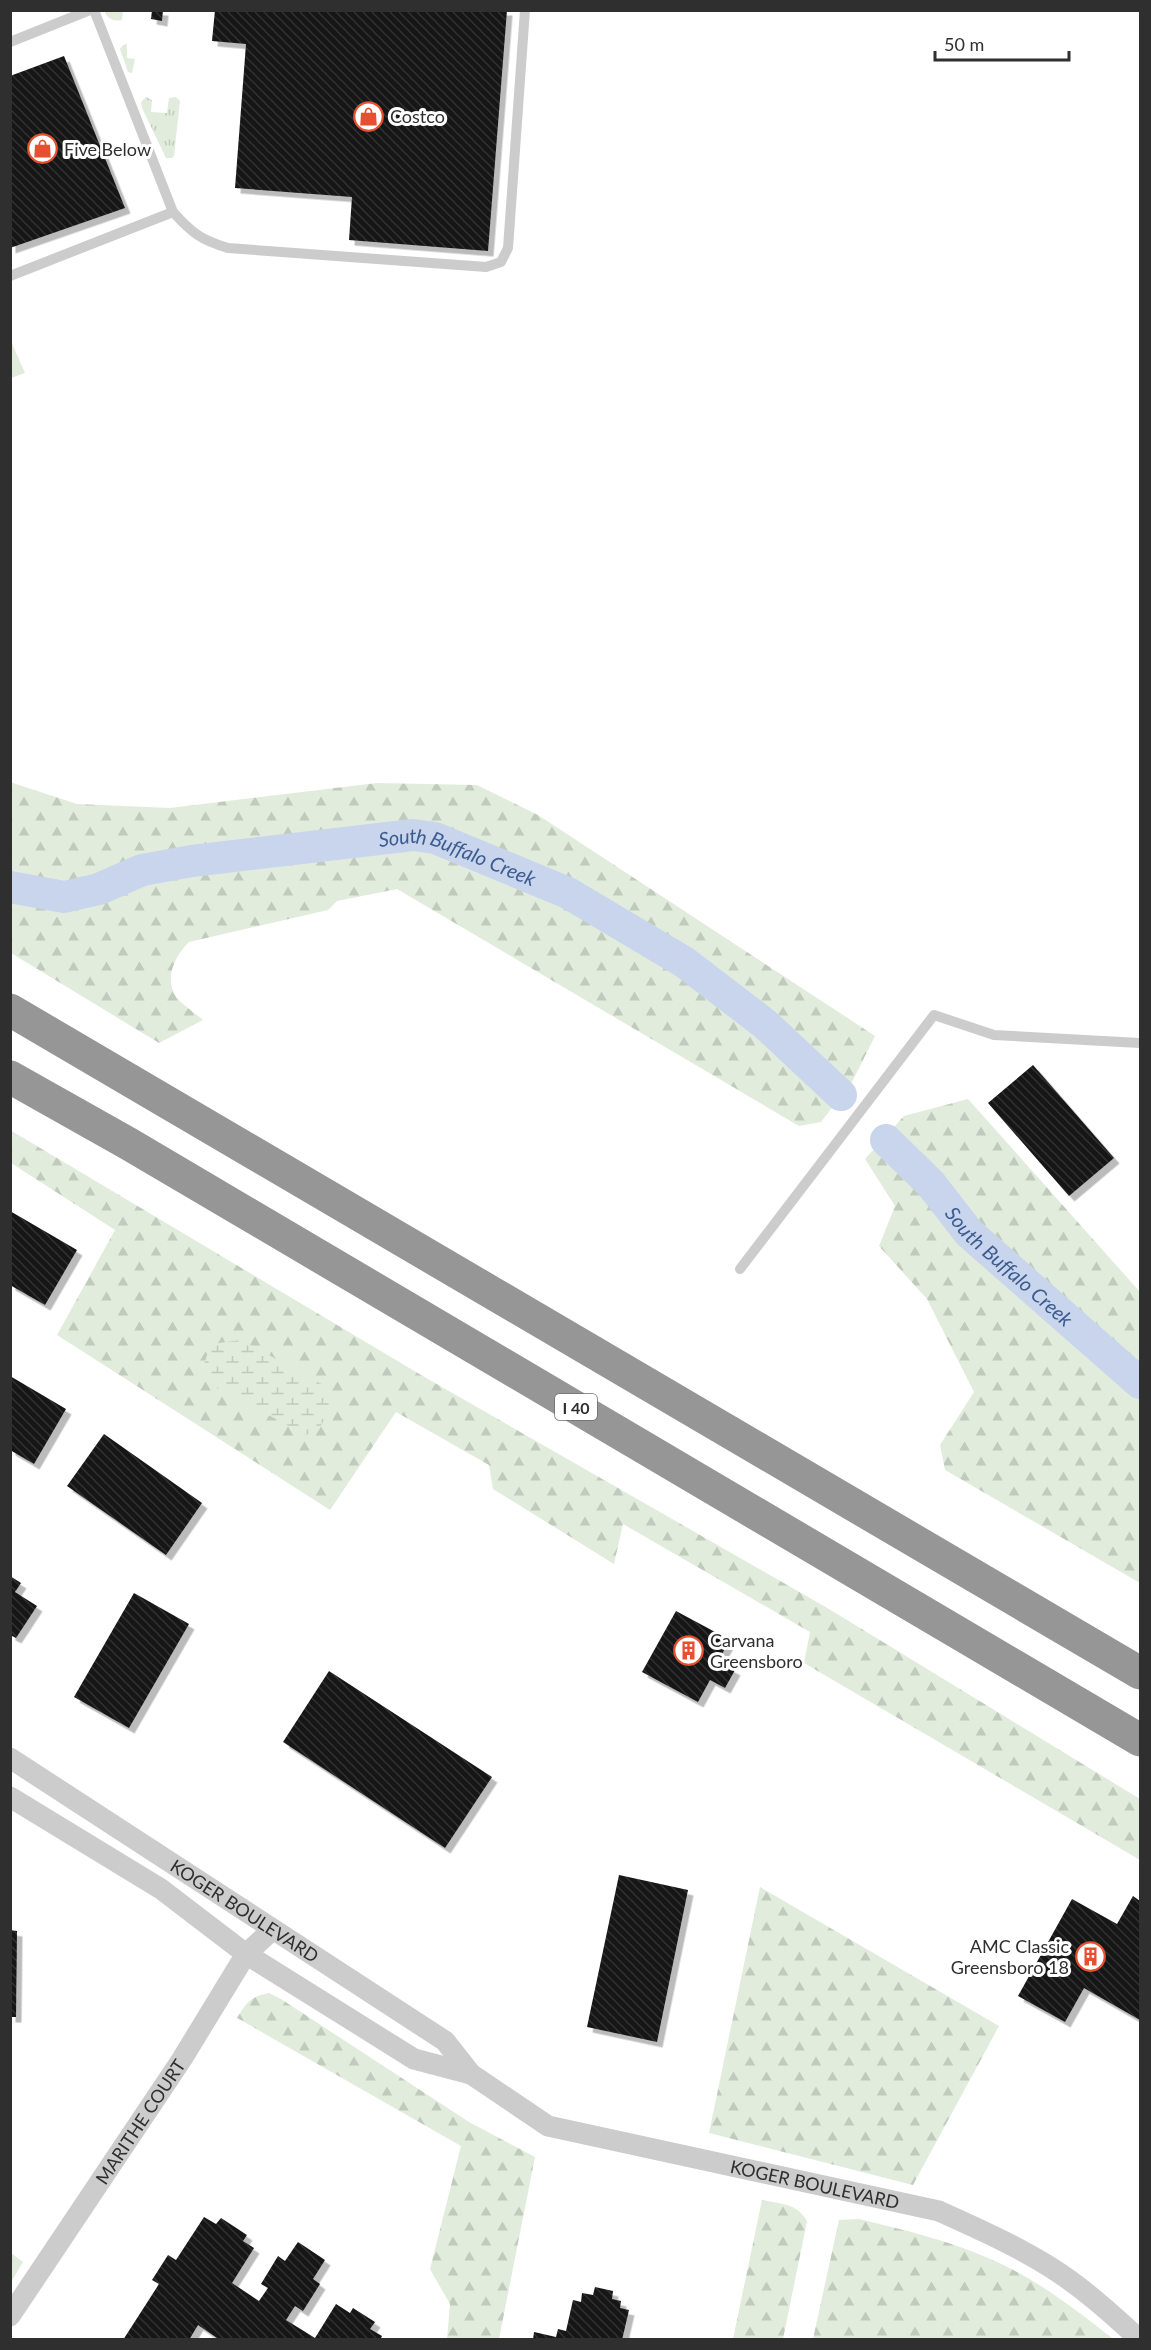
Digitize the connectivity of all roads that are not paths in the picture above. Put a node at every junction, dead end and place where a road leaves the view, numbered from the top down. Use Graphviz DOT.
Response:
graph roads {
  1 [pos="92,10"];
  2 [pos="525,10"];
  3 [pos="10,42"];
  4 [pos="173,212"];
  5 [pos="10,276"];
  6 [pos="10,1010"];
  7 [pos="1140,1043"];
  8 [pos="10,1077"];
  9 [pos="740,1269"];
  10 [pos="1140,1673"];
  11 [pos="1140,1740"];
  12 [pos="10,1758"];
  13 [pos="10,1797"];
  14 [pos="272,1930"];
  15 [pos="246,1954"];
  16 [pos="471,2074"];
  17 [pos="10,2316"];
  18 [pos="1140,2340"];
  1 -- 3 [label="lane"];
  1 -- 4 [label="lane"];
  2 -- 4 [label="lane"];
  4 -- 5 [label="lane"];
  6 -- 10 [label="highway"];
  7 -- 9 [label="lane"];
  8 -- 11 [label="highway, I 40"];
  12 -- 14 [label="street, KOGER BOULEVARD"];
  13 -- 15 [label="street, KOGER BOULEVARD"];
  14 -- 15 [label="street, MARITHE COURT"];
  14 -- 16 [label="street, KOGER BOULEVARD"];
  15 -- 16 [label="street, KOGER BOULEVARD"];
  15 -- 17 [label="street, MARITHE COURT"];
  16 -- 18 [label="street, KOGER BOULEVARD"];
}
